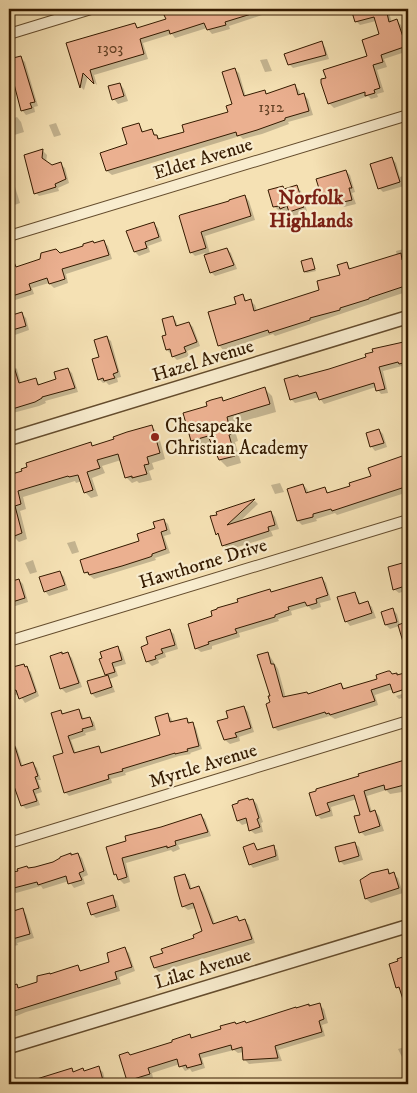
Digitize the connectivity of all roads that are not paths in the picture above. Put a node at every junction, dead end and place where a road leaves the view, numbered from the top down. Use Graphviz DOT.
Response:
graph roads {
  1 [pos="91,9"];
  2 [pos="9,34"];
  3 [pos="408,115"];
  4 [pos="9,236"];
  5 [pos="408,317"];
  6 [pos="9,439"];
  7 [pos="408,520"];
  8 [pos="9,641"];
  9 [pos="408,721"];
  10 [pos="9,843"];
  11 [pos="408,926"];
  12 [pos="9,1047"];
  1 -- 2 [label="street"];
  3 -- 4 [label="street, Elder Avenue"];
  5 -- 6 [label="street, Hazel Avenue"];
  7 -- 8 [label="street, Hawthorne Drive"];
  9 -- 10 [label="street, Myrtle Avenue"];
  11 -- 12 [label="street, Lilac Avenue"];
}
